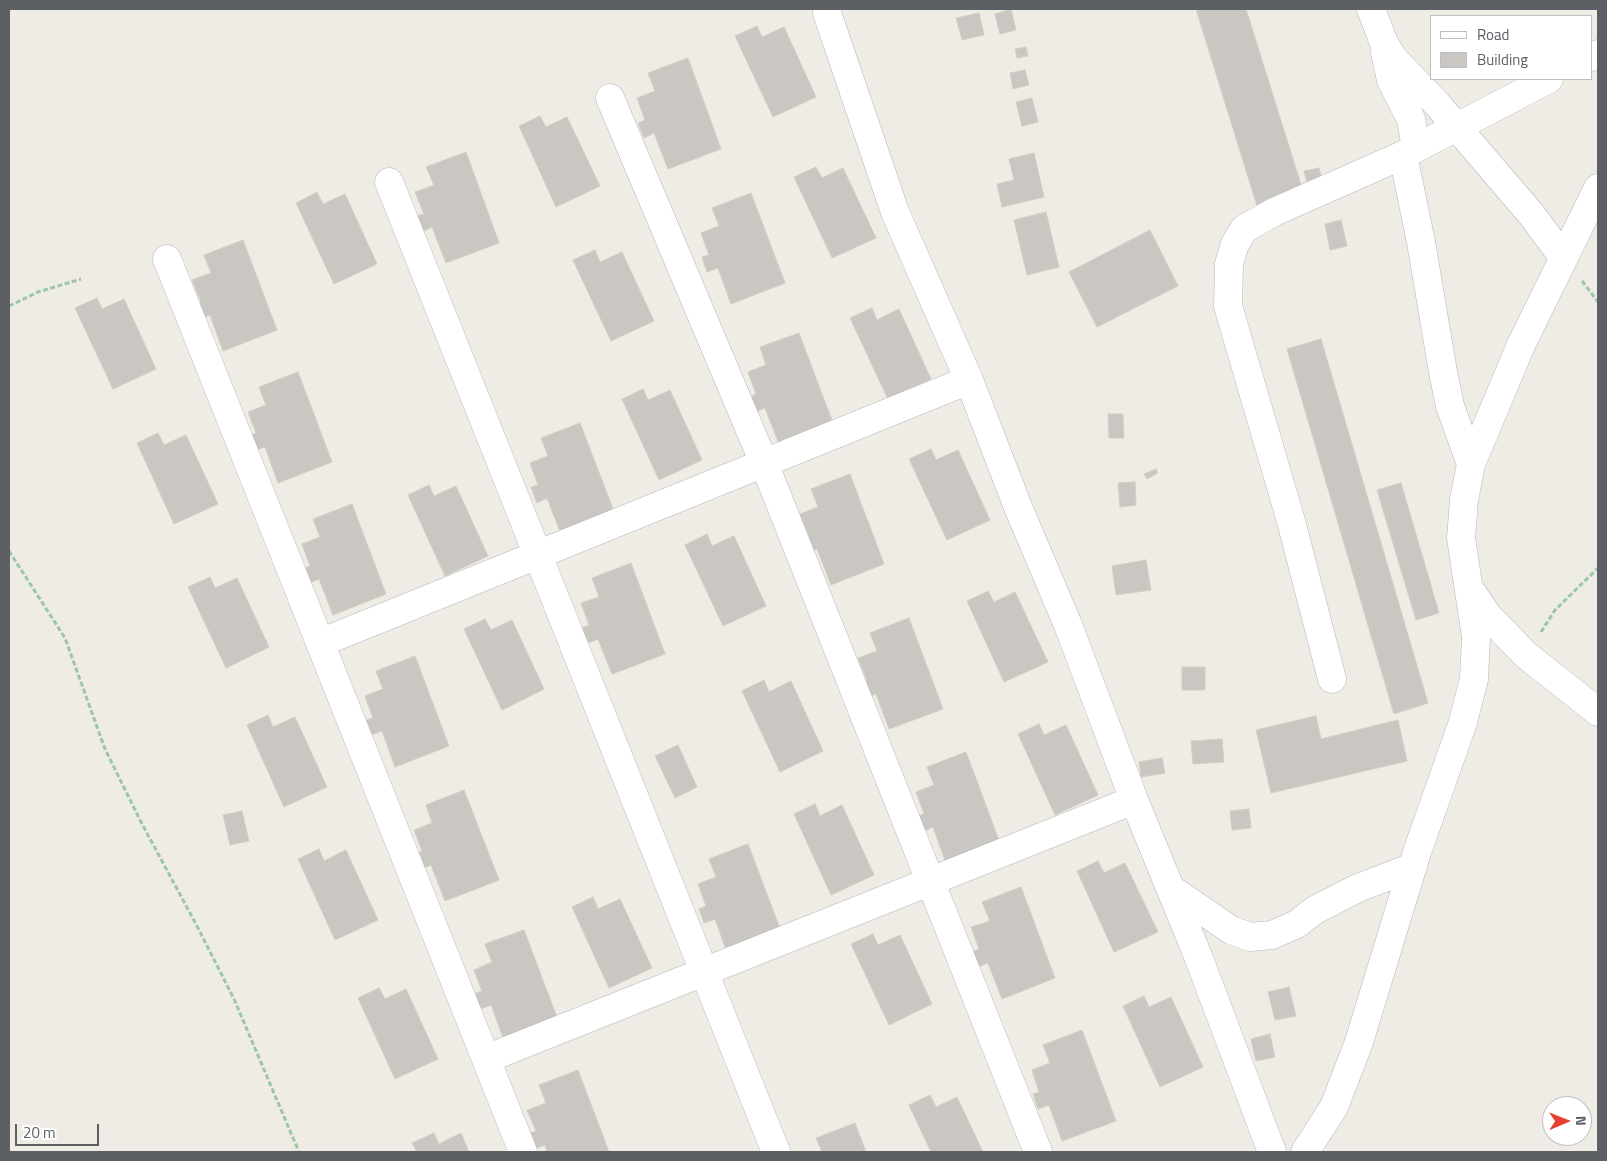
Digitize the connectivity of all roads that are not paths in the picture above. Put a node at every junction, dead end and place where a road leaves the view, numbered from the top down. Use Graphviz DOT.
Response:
graph roads {
  1 [pos="1371,9"];
  2 [pos="827,13"];
  3 [pos="1384,43"];
  4 [pos="1547,80"];
  5 [pos="610,98"];
  6 [pos="1457,126"];
  7 [pos="1409,152"];
  8 [pos="389,182"];
  9 [pos="1598,188"];
  10 [pos="1563,257"];
  11 [pos="167,259"];
  12 [pos="969,380"];
  13 [pos="764,463"];
  14 [pos="1471,464"];
  15 [pos="537,555"];
  16 [pos="1467,586"];
  17 [pos="320,643"];
  18 [pos="1332,679"];
  19 [pos="1598,712"];
  20 [pos="1134,800"];
  21 [pos="1413,867"];
  22 [pos="931,881"];
  23 [pos="1171,889"];
  24 [pos="704,972"];
  25 [pos="486,1059"];
  26 [pos="523,1152"];
  27 [pos="776,1152"];
  28 [pos="1038,1152"];
  29 [pos="1272,1152"];
  30 [pos="1305,1152"];
  1 -- 3 [label="street"];
  2 -- 12 [label="street"];
  3 -- 6 [label="street"];
  3 -- 7 [label="street"];
  4 -- 6 [label="street"];
  5 -- 13 [label="street"];
  6 -- 7 [label="street"];
  6 -- 10 [label="street"];
  7 -- 14 [label="street"];
  7 -- 18 [label="street"];
  8 -- 15 [label="street"];
  9 -- 10 [label="street"];
  10 -- 14 [label="street"];
  11 -- 17 [label="street"];
  12 -- 13 [label="street"];
  12 -- 20 [label="street"];
  13 -- 15 [label="street"];
  13 -- 22 [label="street"];
  14 -- 16 [label="street"];
  15 -- 17 [label="street"];
  15 -- 24 [label="street"];
  16 -- 19 [label="street"];
  16 -- 21 [label="street"];
  17 -- 25 [label="street"];
  20 -- 22 [label="street"];
  20 -- 23 [label="street"];
  21 -- 23 [label="street"];
  21 -- 30 [label="street"];
  22 -- 24 [label="street"];
  22 -- 28 [label="street"];
  23 -- 29 [label="street"];
  24 -- 25 [label="street"];
  24 -- 27 [label="street"];
  25 -- 26 [label="street"];
}
